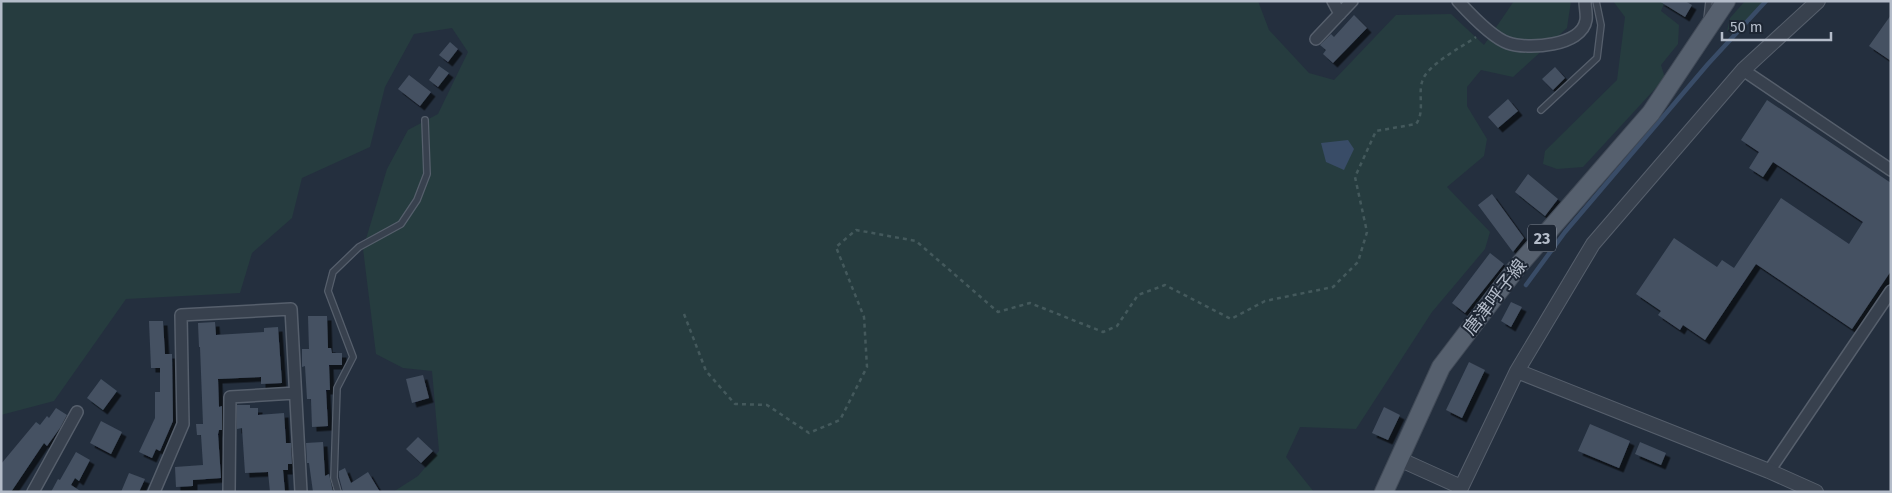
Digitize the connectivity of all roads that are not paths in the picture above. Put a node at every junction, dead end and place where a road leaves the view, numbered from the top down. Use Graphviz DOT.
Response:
graph roads {
  1 [pos="1333,1"];
  2 [pos="1352,1"];
  3 [pos="1458,1"];
  4 [pos="1585,1"];
  5 [pos="1596,1"];
  6 [pos="1709,1"];
  7 [pos="1726,1"];
  8 [pos="1818,1"];
  9 [pos="1340,14"];
  10 [pos="1707,32"];
  11 [pos="1316,39"];
  12 [pos="1743,70"];
  13 [pos="1541,110"];
  14 [pos="426,120"];
  15 [pos="1891,170"];
  16 [pos="1891,291"];
  17 [pos="1517,371"];
  18 [pos="295,393"];
  19 [pos="77,412"];
  20 [pos="1399,459"];
  21 [pos="1768,471"];
  22 [pos="1460,489"];
  23 [pos="157,491"];
  24 [pos="33,492"];
  25 [pos="229,492"];
  26 [pos="301,492"];
  27 [pos="338,492"];
  28 [pos="1384,492"];
  29 [pos="1816,492"];
  1 -- 9 [label="street"];
  2 -- 9 [label="street"];
  3 -- 4 [label="street"];
  5 -- 13 [label="lane"];
  6 -- 10 [label="lane"];
  7 -- 10 [label="main road, 唐津呼子線 / 23"];
  8 -- 12 [label="street"];
  9 -- 11 [label="street"];
  10 -- 20 [label="main road, 唐津呼子線 / 23"];
  12 -- 15 [label="street"];
  12 -- 17 [label="street"];
  14 -- 27 [label="lane"];
  16 -- 21 [label="street"];
  17 -- 21 [label="street"];
  17 -- 22 [label="street"];
  18 -- 23 [label="street"];
  18 -- 25 [label="street"];
  18 -- 26 [label="street"];
  19 -- 24 [label="street"];
  20 -- 22 [label="street"];
  20 -- 28 [label="main road, 唐津呼子線 / 23"];
  21 -- 29 [label="street"];
}
